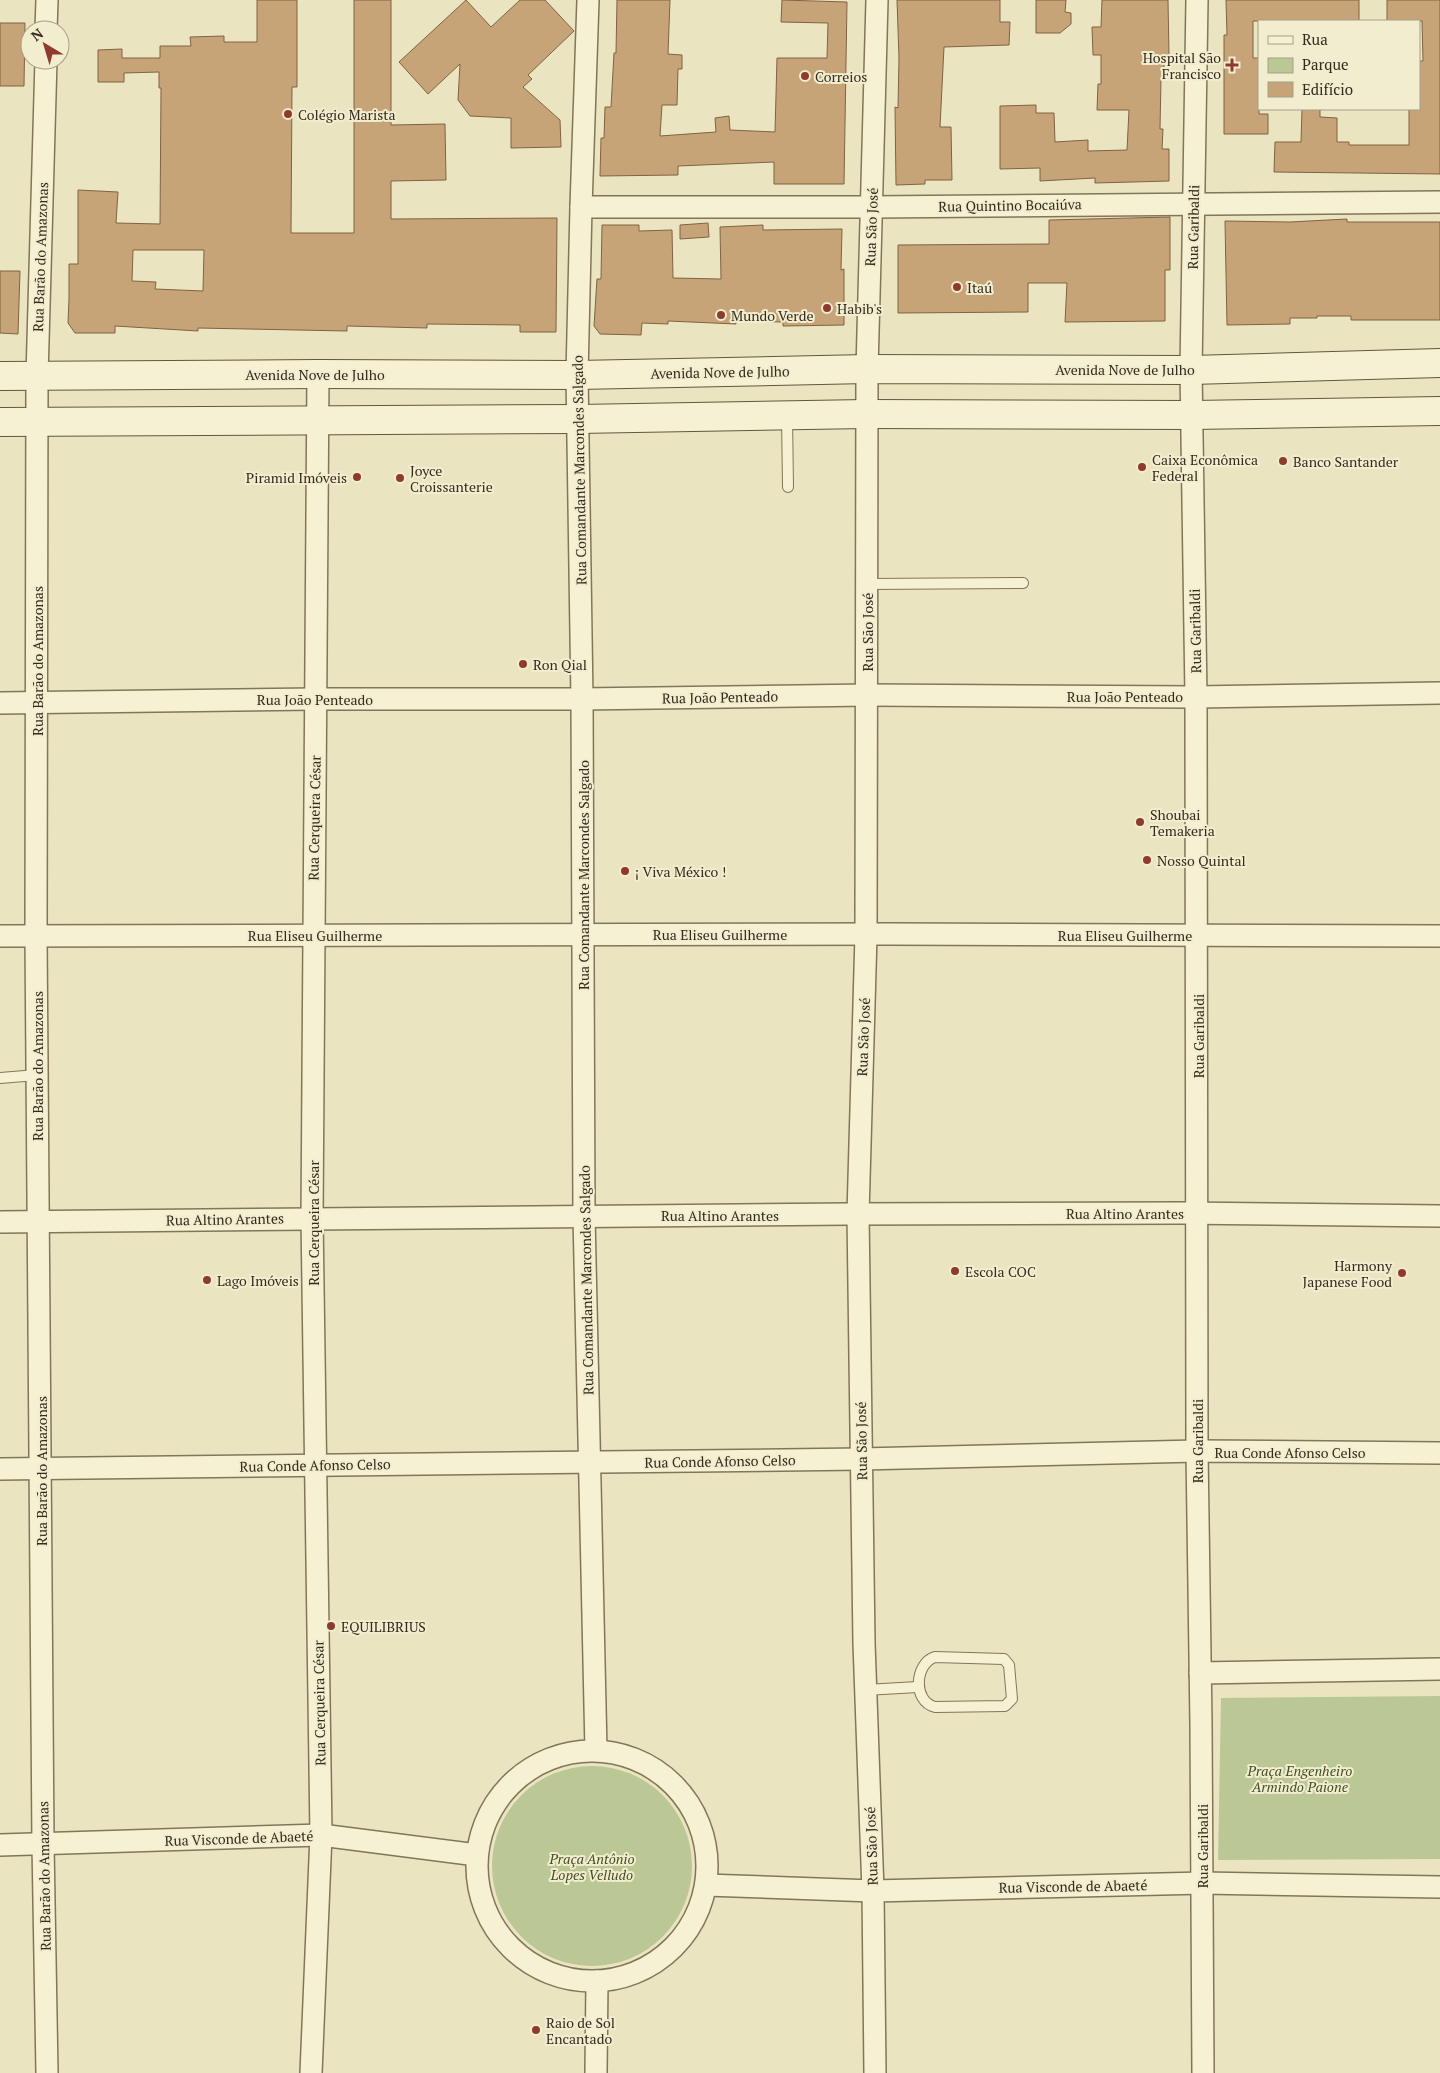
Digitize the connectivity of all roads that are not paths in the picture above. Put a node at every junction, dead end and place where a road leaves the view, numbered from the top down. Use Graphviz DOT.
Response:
graph roads {
  1 [pos="47,0"];
  2 [pos="588,0"];
  3 [pos="877,0"];
  4 [pos="1198,0"];
  5 [pos="46,20"];
  6 [pos="46,70"];
  7 [pos="1440,202"];
  8 [pos="1193,203"];
  9 [pos="581,207"];
  10 [pos="871,207"];
  11 [pos="1440,363"];
  12 [pos="867,369"];
  13 [pos="1191,370"];
  14 [pos="318,374"];
  15 [pos="577,375"];
  16 [pos="0,376"];
  17 [pos="37,376"];
  18 [pos="1440,410"];
  19 [pos="866,414"];
  20 [pos="787,415"];
  21 [pos="1192,415"];
  22 [pos="318,419"];
  23 [pos="578,419"];
  24 [pos="38,421"];
  25 [pos="0,422"];
  26 [pos="788,487"];
  27 [pos="1023,583"];
  28 [pos="867,584"];
  29 [pos="1440,693"];
  30 [pos="868,695"];
  31 [pos="1196,697"];
  32 [pos="315,699"];
  33 [pos="582,699"];
  34 [pos="0,703"];
  35 [pos="36,703"];
  36 [pos="584,934"];
  37 [pos="313,935"];
  38 [pos="866,935"];
  39 [pos="1198,935"];
  40 [pos="0,936"];
  41 [pos="36,936"];
  42 [pos="1440,936"];
  43 [pos="37,1075"];
  44 [pos="0,1078"];
  45 [pos="858,1214"];
  46 [pos="1198,1214"];
  47 [pos="584,1216"];
  48 [pos="1440,1216"];
  49 [pos="312,1218"];
  50 [pos="38,1221"];
  51 [pos="0,1222"];
  52 [pos="1197,1451"];
  53 [pos="1440,1453"];
  54 [pos="862,1459"];
  55 [pos="588,1462"];
  56 [pos="316,1465"];
  57 [pos="41,1469"];
  58 [pos="0,1470"];
  59 [pos="1440,1669"];
  60 [pos="1200,1673"];
  61 [pos="918,1687"];
  62 [pos="865,1690"];
  63 [pos="596,1750"];
  64 [pos="321,1835"];
  65 [pos="42,1844"];
  66 [pos="0,1845"];
  67 [pos="477,1855"];
  68 [pos="1202,1883"];
  69 [pos="706,1885"];
  70 [pos="1440,1887"];
  71 [pos="873,1891"];
  72 [pos="598,1981"];
  73 [pos="47,2073"];
  74 [pos="311,2073"];
  75 [pos="596,2073"];
  76 [pos="875,2073"];
  77 [pos="1203,2073"];
  1 -- 5 [label="street"];
  2 -- 9 [label="street, Rua Comandante Marcondes Salgado"];
  3 -- 10 [label="street, Rua São José"];
  4 -- 8 [label="street, Rua Garibaldi"];
  6 -- 17 [label="street, Rua Barão do Amazonas"];
  7 -- 8 [label="street, Rua Quintino Bocaiúva"];
  8 -- 10 [label="street, Rua Quintino Bocaiúva"];
  8 -- 13 [label="street, Rua Garibaldi"];
  9 -- 10 [label="street, Rua Quintino Bocaiúva"];
  9 -- 15 [label="street, Rua Comandante Marcondes Salgado"];
  10 -- 12 [label="street, Rua São José"];
  11 -- 13 [label="main road, Avenida Nove de Julho"];
  12 -- 13 [label="main road, Avenida Nove de Julho"];
  12 -- 15 [label="main road, Avenida Nove de Julho"];
  12 -- 19 [label="street, Rua São José"];
  13 -- 21 [label="street, Rua Garibaldi"];
  14 -- 15 [label="main road, Avenida Nove de Julho"];
  14 -- 17 [label="main road, Avenida Nove de Julho"];
  14 -- 22 [label="street, Rua Cerqueira César"];
  15 -- 23 [label="street, Rua Comandante Marcondes Salgado"];
  16 -- 17 [label="main road, Avenida Nove de Julho"];
  17 -- 24 [label="street, Rua Barão do Amazonas"];
  18 -- 21 [label="main road"];
  19 -- 20 [label="main road"];
  19 -- 21 [label="main road"];
  19 -- 28 [label="street, Rua São José"];
  20 -- 23 [label="main road"];
  20 -- 26 [label="lane"];
  21 -- 31 [label="street, Rua Garibaldi"];
  22 -- 23 [label="main road"];
  22 -- 24 [label="main road"];
  22 -- 32 [label="street, Rua Cerqueira César"];
  23 -- 33 [label="street, Rua Comandante Marcondes Salgado"];
  24 -- 25 [label="main road"];
  24 -- 35 [label="street, Rua Barão do Amazonas"];
  27 -- 28 [label="lane"];
  28 -- 30 [label="street, Rua São José"];
  29 -- 31 [label="street, Rua João Penteado"];
  30 -- 31 [label="street, Rua João Penteado"];
  30 -- 33 [label="street, Rua João Penteado"];
  30 -- 38 [label="street, Rua São José"];
  31 -- 39 [label="street, Rua Garibaldi"];
  32 -- 33 [label="street, Rua João Penteado"];
  32 -- 35 [label="street, Rua João Penteado"];
  32 -- 37 [label="street, Rua Cerqueira César"];
  33 -- 36 [label="street, Rua Comandante Marcondes Salgado"];
  34 -- 35 [label="street, Rua João Penteado"];
  35 -- 41 [label="street, Rua Barão do Amazonas"];
  36 -- 37 [label="street, Rua Eliseu Guilherme"];
  36 -- 38 [label="street, Rua Eliseu Guilherme"];
  36 -- 47 [label="street, Rua Comandante Marcondes Salgado"];
  37 -- 41 [label="street, Rua Eliseu Guilherme"];
  37 -- 49 [label="street, Rua Cerqueira César"];
  38 -- 39 [label="street, Rua Eliseu Guilherme"];
  38 -- 45 [label="street, Rua São José"];
  39 -- 42 [label="street, Rua Eliseu Guilherme"];
  39 -- 46 [label="street, Rua Garibaldi"];
  40 -- 41 [label="street, Rua Eliseu Guilherme"];
  41 -- 43 [label="street, Rua Barão do Amazonas"];
  43 -- 44 [label="lane"];
  43 -- 50 [label="street, Rua Barão do Amazonas"];
  45 -- 46 [label="street, Rua Altino Arantes"];
  45 -- 47 [label="street, Rua Altino Arantes"];
  45 -- 54 [label="street, Rua São José"];
  46 -- 48 [label="street, Rua Altino Arantes"];
  46 -- 52 [label="street, Rua Garibaldi"];
  47 -- 49 [label="street, Rua Altino Arantes"];
  47 -- 55 [label="street, Rua Comandante Marcondes Salgado"];
  49 -- 50 [label="street, Rua Altino Arantes"];
  49 -- 56 [label="street, Rua Cerqueira César"];
  50 -- 51 [label="street, Rua Altino Arantes"];
  50 -- 57 [label="street, Rua Barão do Amazonas"];
  52 -- 53 [label="street, Rua Conde Afonso Celso"];
  52 -- 54 [label="street, Rua Conde Afonso Celso"];
  52 -- 60 [label="street, Rua Garibaldi"];
  54 -- 55 [label="street, Rua Conde Afonso Celso"];
  54 -- 62 [label="street, Rua São José"];
  55 -- 56 [label="street, Rua Conde Afonso Celso"];
  55 -- 63 [label="street, Rua Comandante Marcondes Salgado"];
  56 -- 57 [label="street, Rua Conde Afonso Celso"];
  56 -- 64 [label="street, Rua Cerqueira César"];
  57 -- 58 [label="street, Rua Conde Afonso Celso"];
  57 -- 65 [label="street, Rua Barão do Amazonas"];
  59 -- 60 [label="street"];
  60 -- 68 [label="street, Rua Garibaldi"];
  61 -- 61 [label="lane"];
  61 -- 62 [label="lane"];
  62 -- 71 [label="street, Rua São José"];
  63 -- 67 [label="street"];
  63 -- 69 [label="street"];
  64 -- 65 [label="street, Rua Visconde de Abaeté"];
  64 -- 67 [label="street, Rua Visconde de Abaeté"];
  64 -- 74 [label="street, Rua Cerqueira César"];
  65 -- 66 [label="street, Rua Visconde de Abaeté"];
  65 -- 73 [label="street, Rua Barão do Amazonas"];
  67 -- 72 [label="street"];
  68 -- 70 [label="street, Rua Visconde de Abaeté"];
  68 -- 71 [label="street, Rua Visconde de Abaeté"];
  68 -- 77 [label="street, Rua Garibaldi"];
  69 -- 71 [label="street, Rua Visconde de Abaeté"];
  69 -- 72 [label="street"];
  71 -- 76 [label="street, Rua São José"];
  72 -- 75 [label="street"];
}
